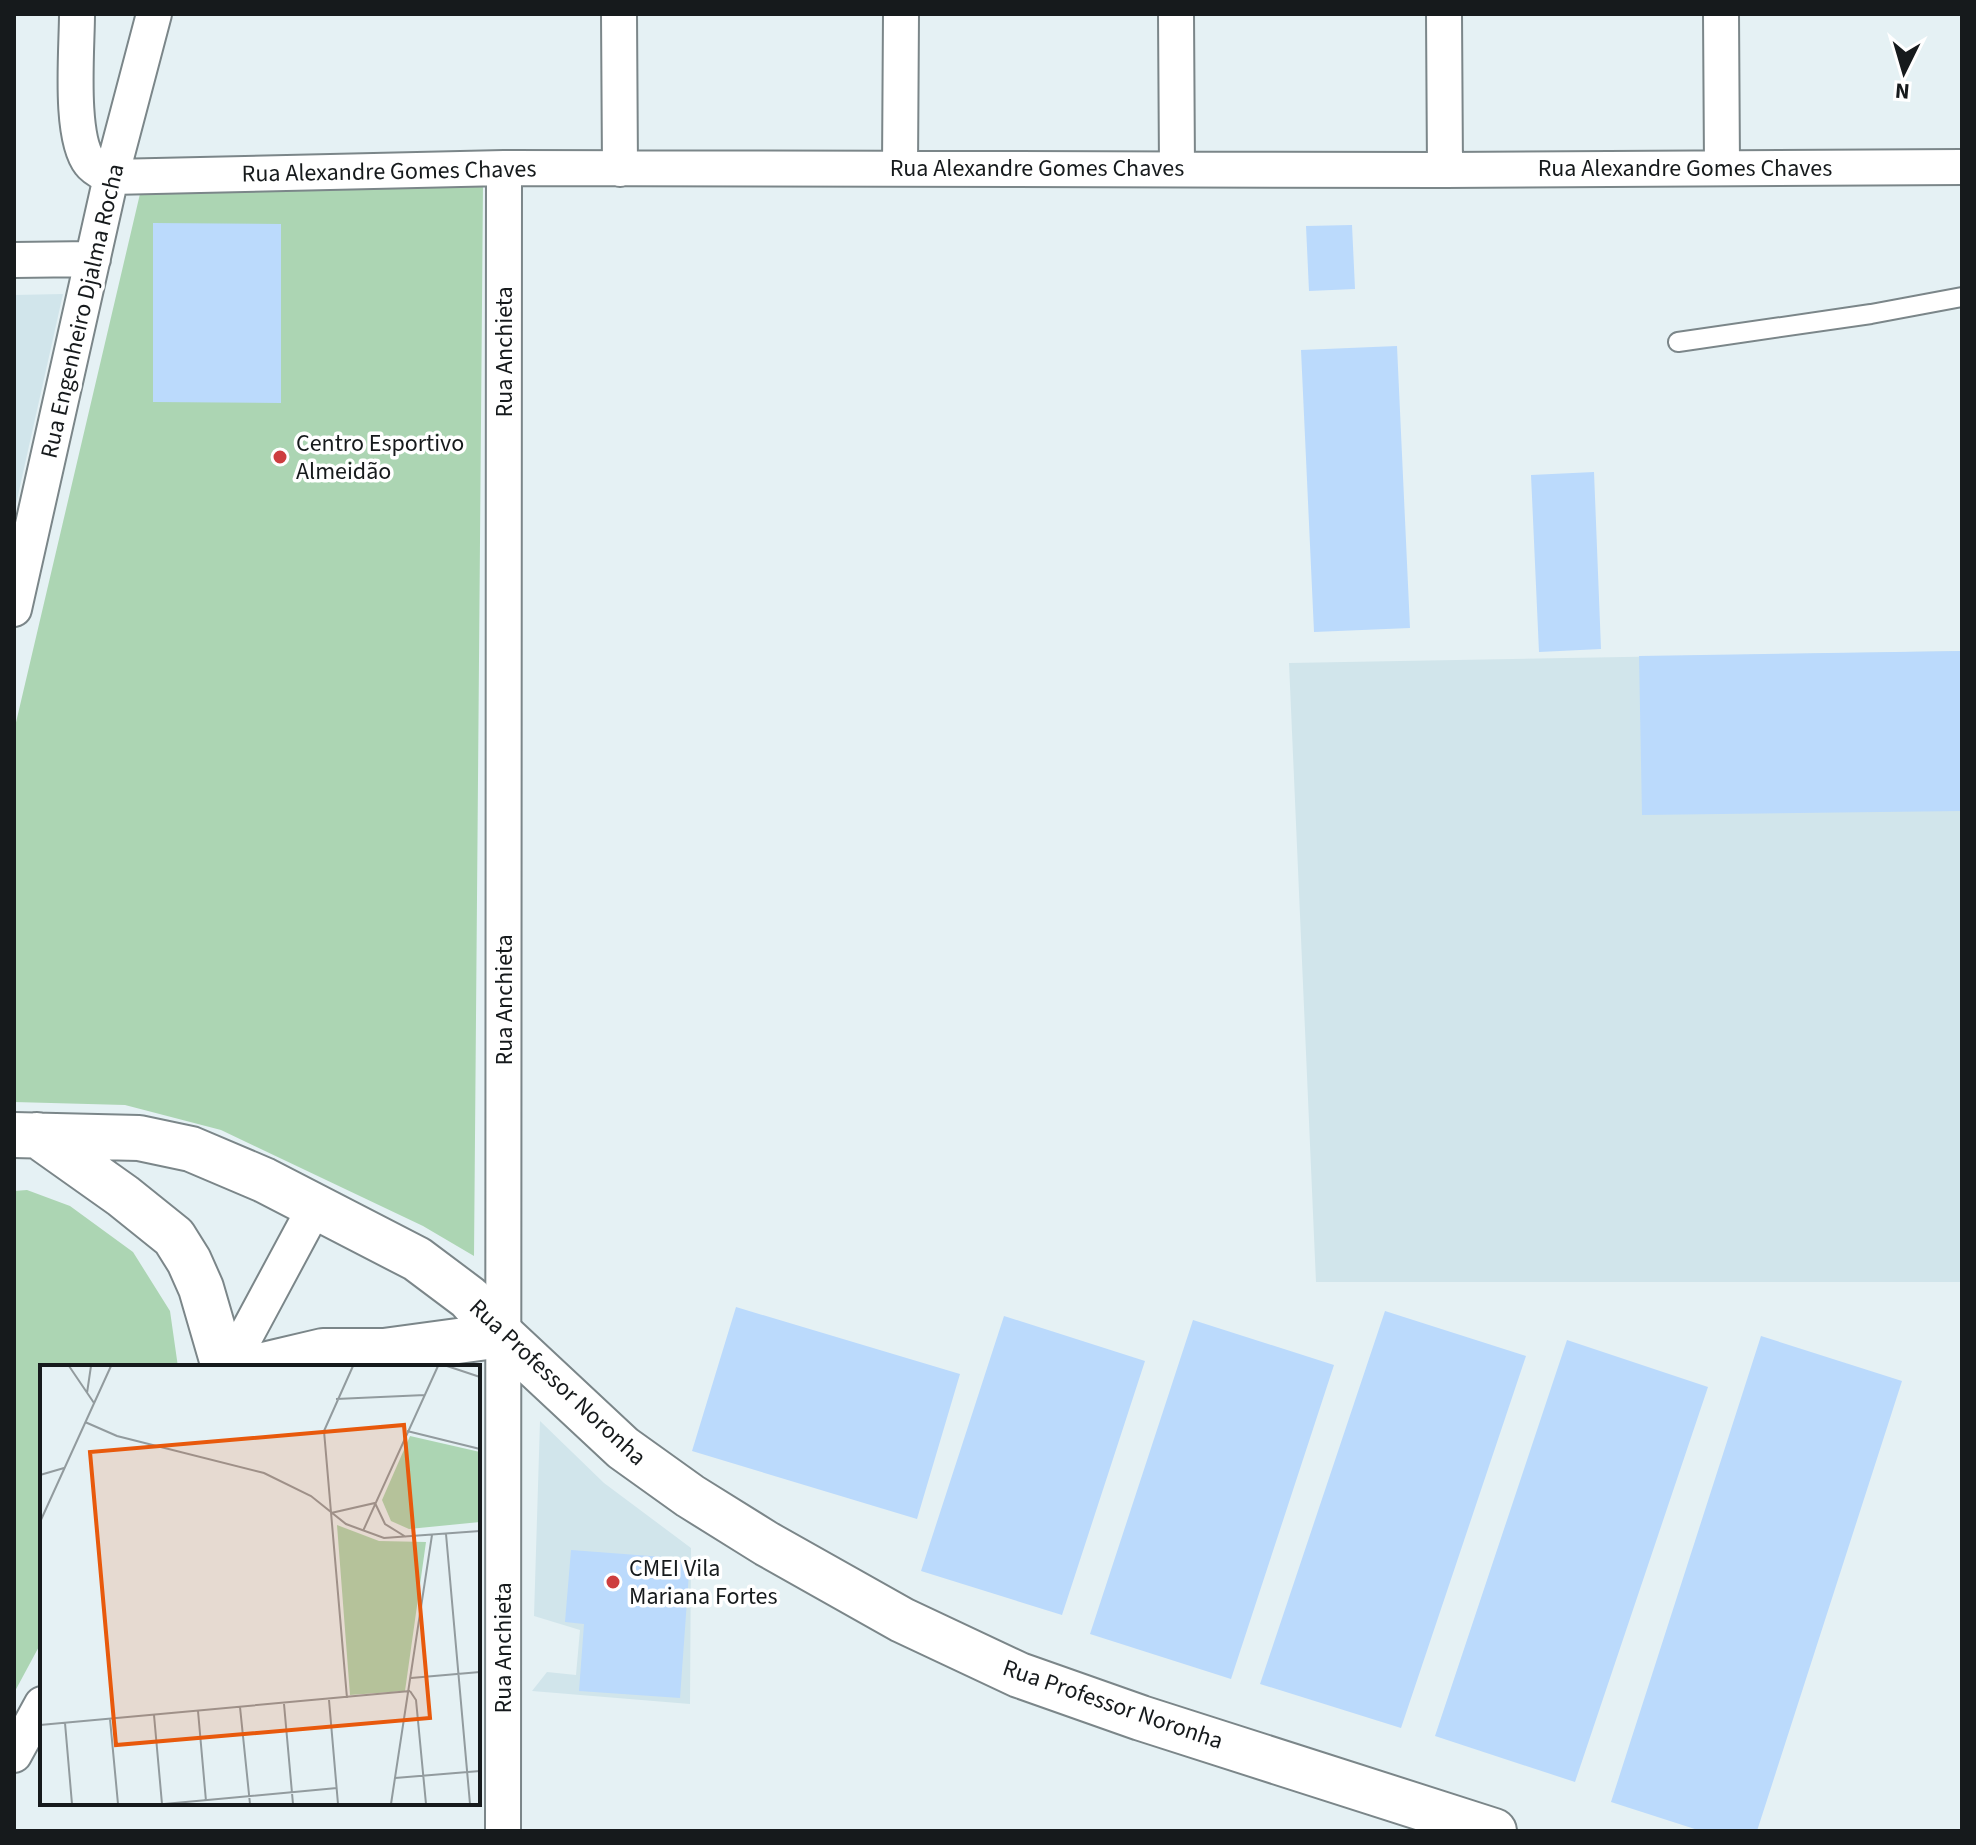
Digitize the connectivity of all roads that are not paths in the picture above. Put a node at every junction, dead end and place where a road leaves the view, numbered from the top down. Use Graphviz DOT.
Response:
graph roads {
  1 [pos="77,14"];
  2 [pos="154,14"];
  3 [pos="619,14"];
  4 [pos="901,14"];
  5 [pos="1176,14"];
  6 [pos="1444,14"];
  7 [pos="1721,14"];
  8 [pos="1722,166"];
  9 [pos="900,167"];
  10 [pos="1962,167"];
  11 [pos="504,168"];
  12 [pos="1177,168"];
  13 [pos="620,169"];
  14 [pos="1445,170"];
  15 [pos="111,177"];
  16 [pos="93,259"];
  17 [pos="14,260"];
  18 [pos="1962,297"];
  19 [pos="1678,342"];
  20 [pos="14,609"];
  21 [pos="26,1135"];
  22 [pos="316,1205"];
  23 [pos="502,1335"];
  24 [pos="225,1365"];
  25 [pos="227,1365"];
  26 [pos="264,1365"];
  27 [pos="40,1708"];
  28 [pos="14,1755"];
  29 [pos="503,1831"];
  30 [pos="1494,1831"];
  1 -- 15 [label="street"];
  2 -- 15 [label="street, Rua Engenheiro Djalma Rocha"];
  3 -- 13 [label="street"];
  4 -- 9 [label="street"];
  5 -- 12 [label="street"];
  6 -- 14 [label="street"];
  7 -- 8 [label="street"];
  8 -- 10 [label="street, Rua Alexandre Gomes Chaves"];
  8 -- 14 [label="street, Rua Alexandre Gomes Chaves"];
  9 -- 12 [label="street, Rua Alexandre Gomes Chaves"];
  9 -- 13 [label="street, Rua Alexandre Gomes Chaves"];
  11 -- 13 [label="street, Rua Alexandre Gomes Chaves"];
  11 -- 15 [label="street, Rua Alexandre Gomes Chaves"];
  11 -- 23 [label="street, Rua Anchieta"];
  12 -- 14 [label="street, Rua Alexandre Gomes Chaves"];
  15 -- 16 [label="street, Rua Engenheiro Djalma Rocha"];
  16 -- 17 [label="street"];
  16 -- 20 [label="street, Rua Engenheiro Djalma Rocha"];
  18 -- 19 [label="lane"];
  21 -- 22 [label="street, Rua Professor Noronha"];
  21 -- 24 [label="street"];
  22 -- 23 [label="street, Rua Professor Noronha"];
  22 -- 25 [label="street"];
  23 -- 26 [label="street"];
  23 -- 29 [label="street, Rua Anchieta"];
  23 -- 30 [label="street, Rua Professor Noronha"];
  27 -- 28 [label="street"];
}
